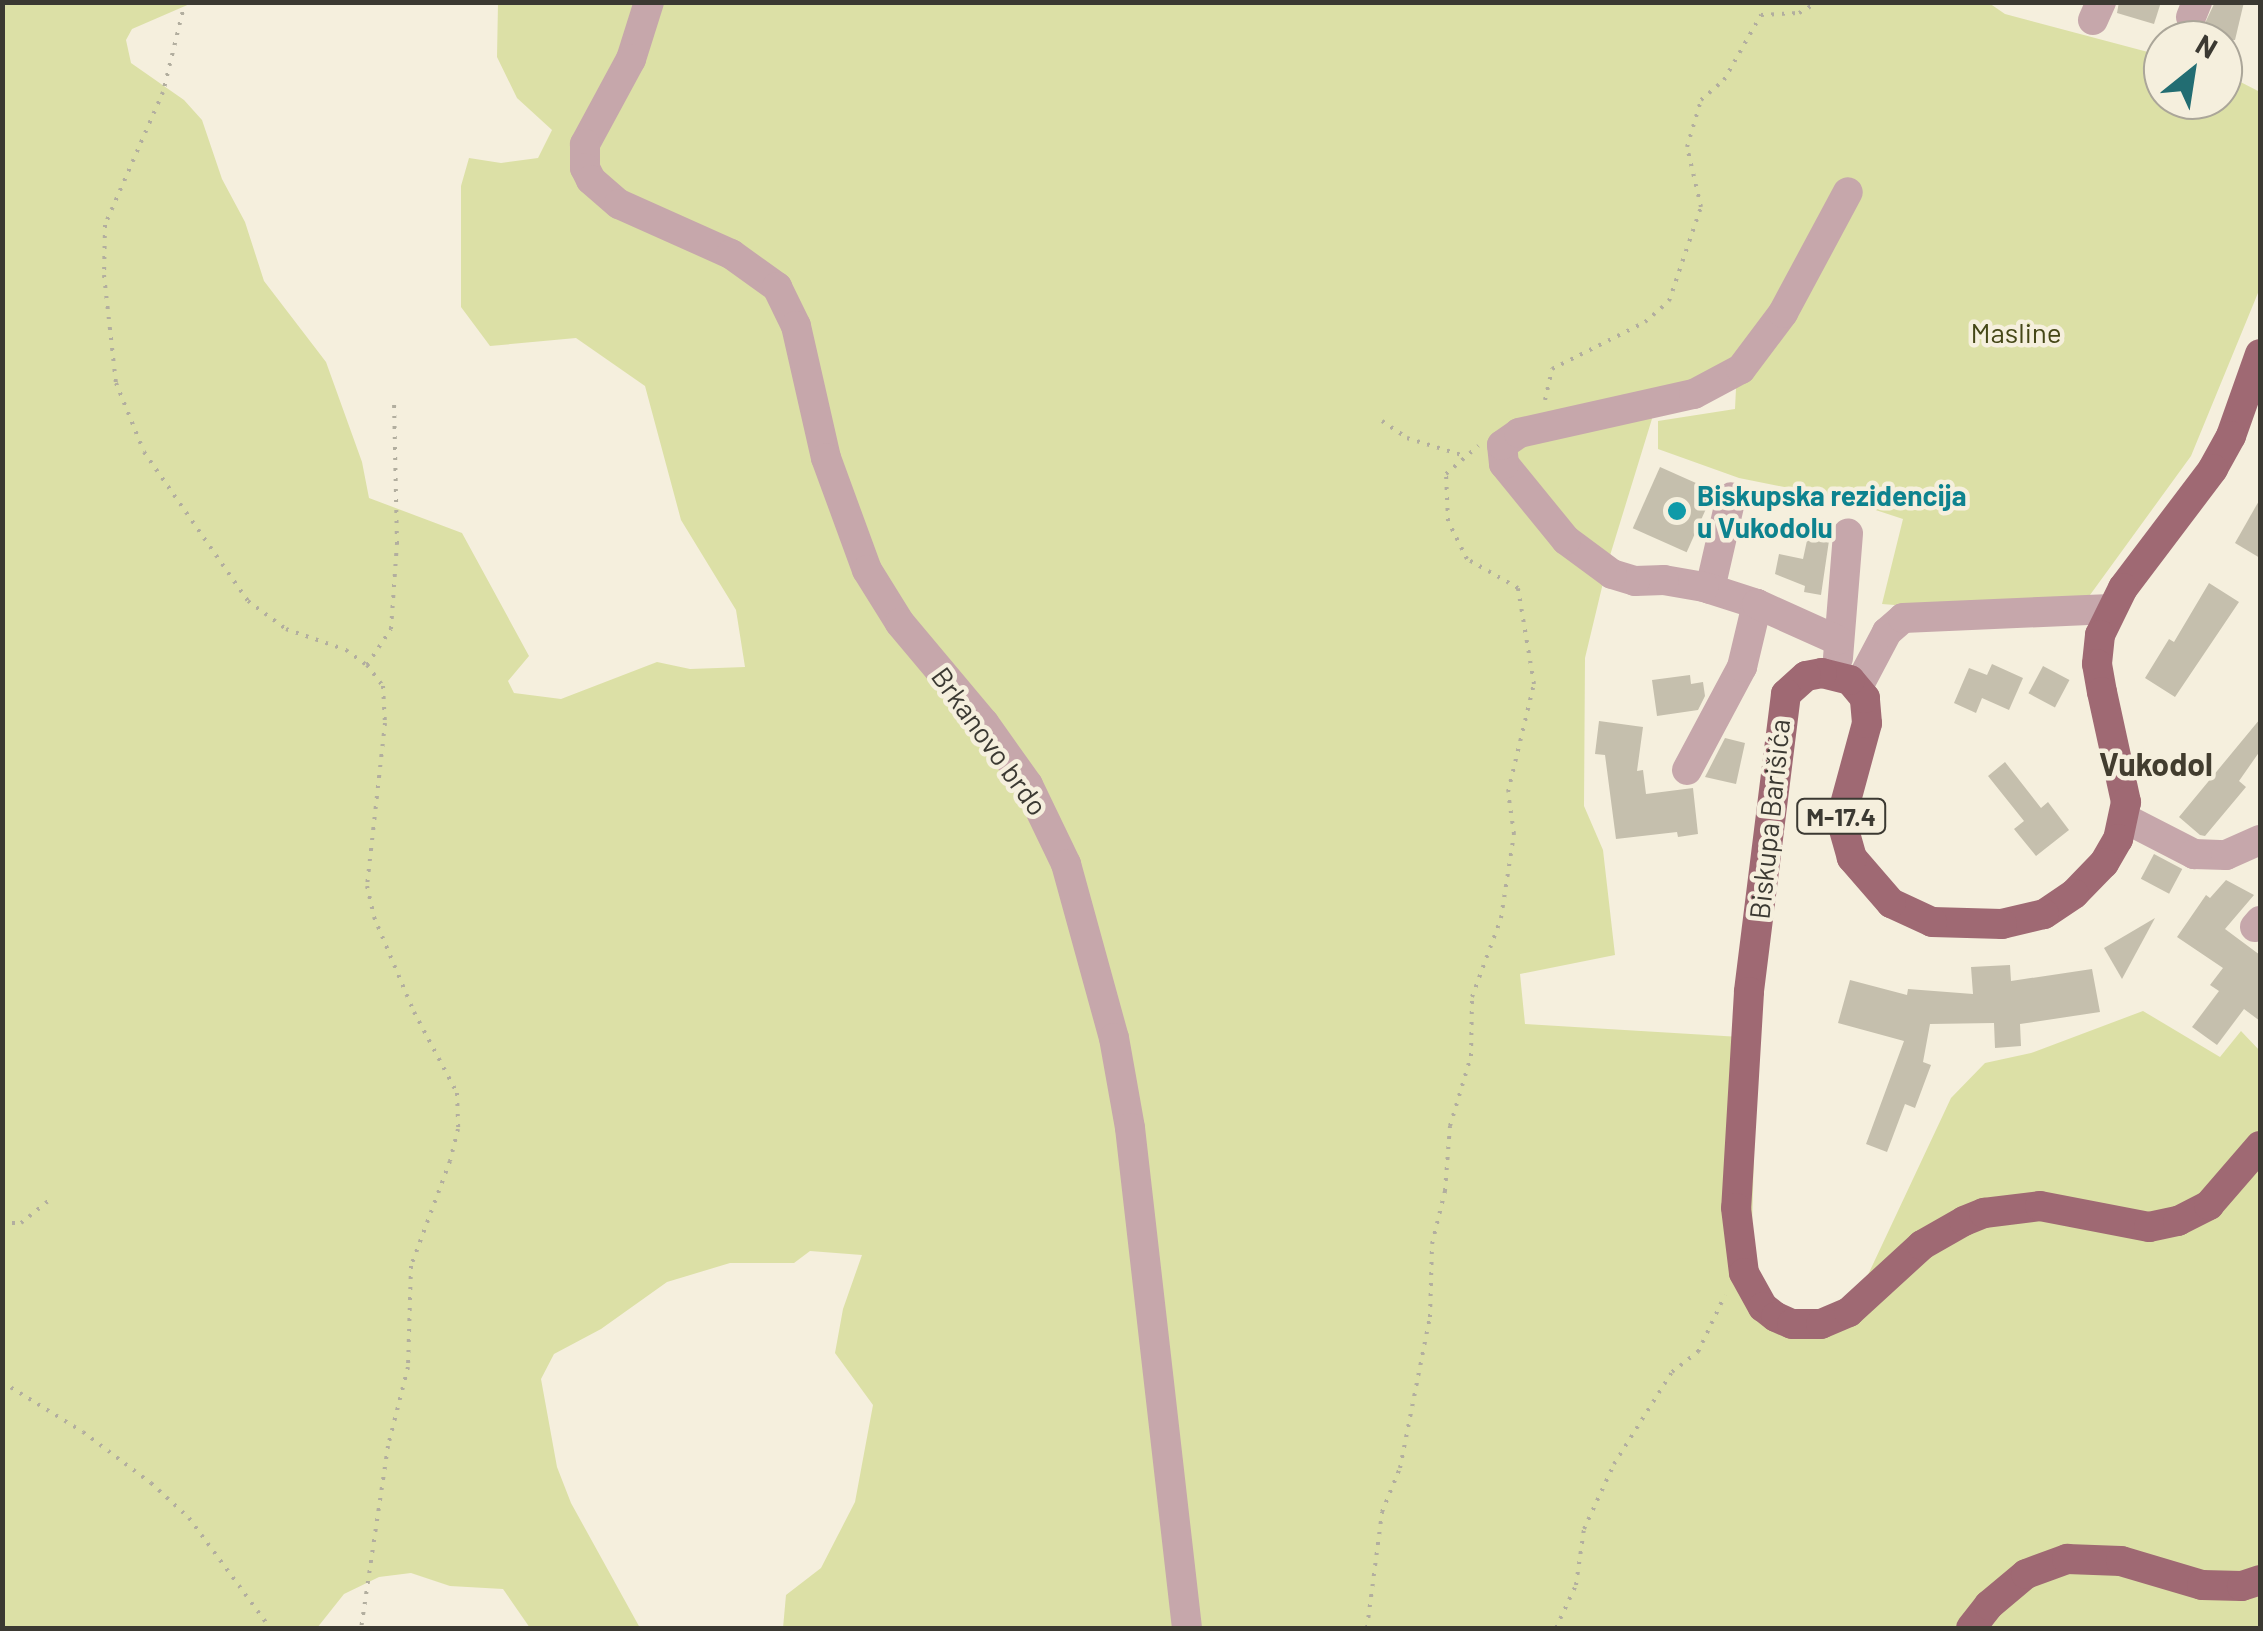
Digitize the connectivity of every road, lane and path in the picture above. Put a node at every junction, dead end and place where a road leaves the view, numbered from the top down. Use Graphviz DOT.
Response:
graph roads {
  1 [pos="186,2"];
  2 [pos="649,2"];
  3 [pos="1818,2"];
  4 [pos="1848,192"];
  5 [pos="2260,354"];
  6 [pos="394,400"];
  7 [pos="1382,421"];
  8 [pos="1539,429"];
  9 [pos="1502,445"];
  10 [pos="1465,456"];
  11 [pos="1730,497"];
  12 [pos="1848,532"];
  13 [pos="1710,589"];
  14 [pos="1757,604"];
  15 [pos="2111,608"];
  16 [pos="1837,640"];
  17 [pos="367,665"];
  18 [pos="1848,681"];
  19 [pos="1687,770"];
  20 [pos="2124,818"];
  21 [pos="2260,840"];
  22 [pos="2260,1146"];
  23 [pos="52,1199"];
  24 [pos="2,1222"];
  25 [pos="1744,1273"];
  26 [pos="2,1382"];
  27 [pos="2260,1580"];
  28 [pos="270,1628"];
  29 [pos="361,1628"];
  30 [pos="1187,1628"];
  31 [pos="1367,1628"];
  32 [pos="1556,1628"];
  33 [pos="1971,1628"];
  1 -- 17 [label="path"];
  2 -- 30 [label="street, Brkanovo brdo"];
  3 -- 8 [label="path"];
  4 -- 8 [label="street"];
  5 -- 15 [label="main road, M-17.4"];
  6 -- 17 [label="path"];
  7 -- 10 [label="path"];
  8 -- 9 [label="street"];
  9 -- 10 [label="path"];
  9 -- 13 [label="street"];
  10 -- 31 [label="path"];
  11 -- 13 [label="street"];
  12 -- 16 [label="street"];
  13 -- 14 [label="street"];
  14 -- 16 [label="street"];
  14 -- 19 [label="street"];
  15 -- 18 [label="street"];
  15 -- 20 [label="main road, M-17.4"];
  16 -- 18 [label="street"];
  17 -- 29 [label="path"];
  18 -- 20 [label="main road, M-17.4"];
  18 -- 25 [label="main road, Biskupa Barišića / M-17.4"];
  20 -- 21 [label="street"];
  22 -- 25 [label="main road, Biskupa Barišića / M-17.4"];
  23 -- 24 [label="path"];
  25 -- 32 [label="path"];
  26 -- 28 [label="path"];
  27 -- 33 [label="main road"];
}
